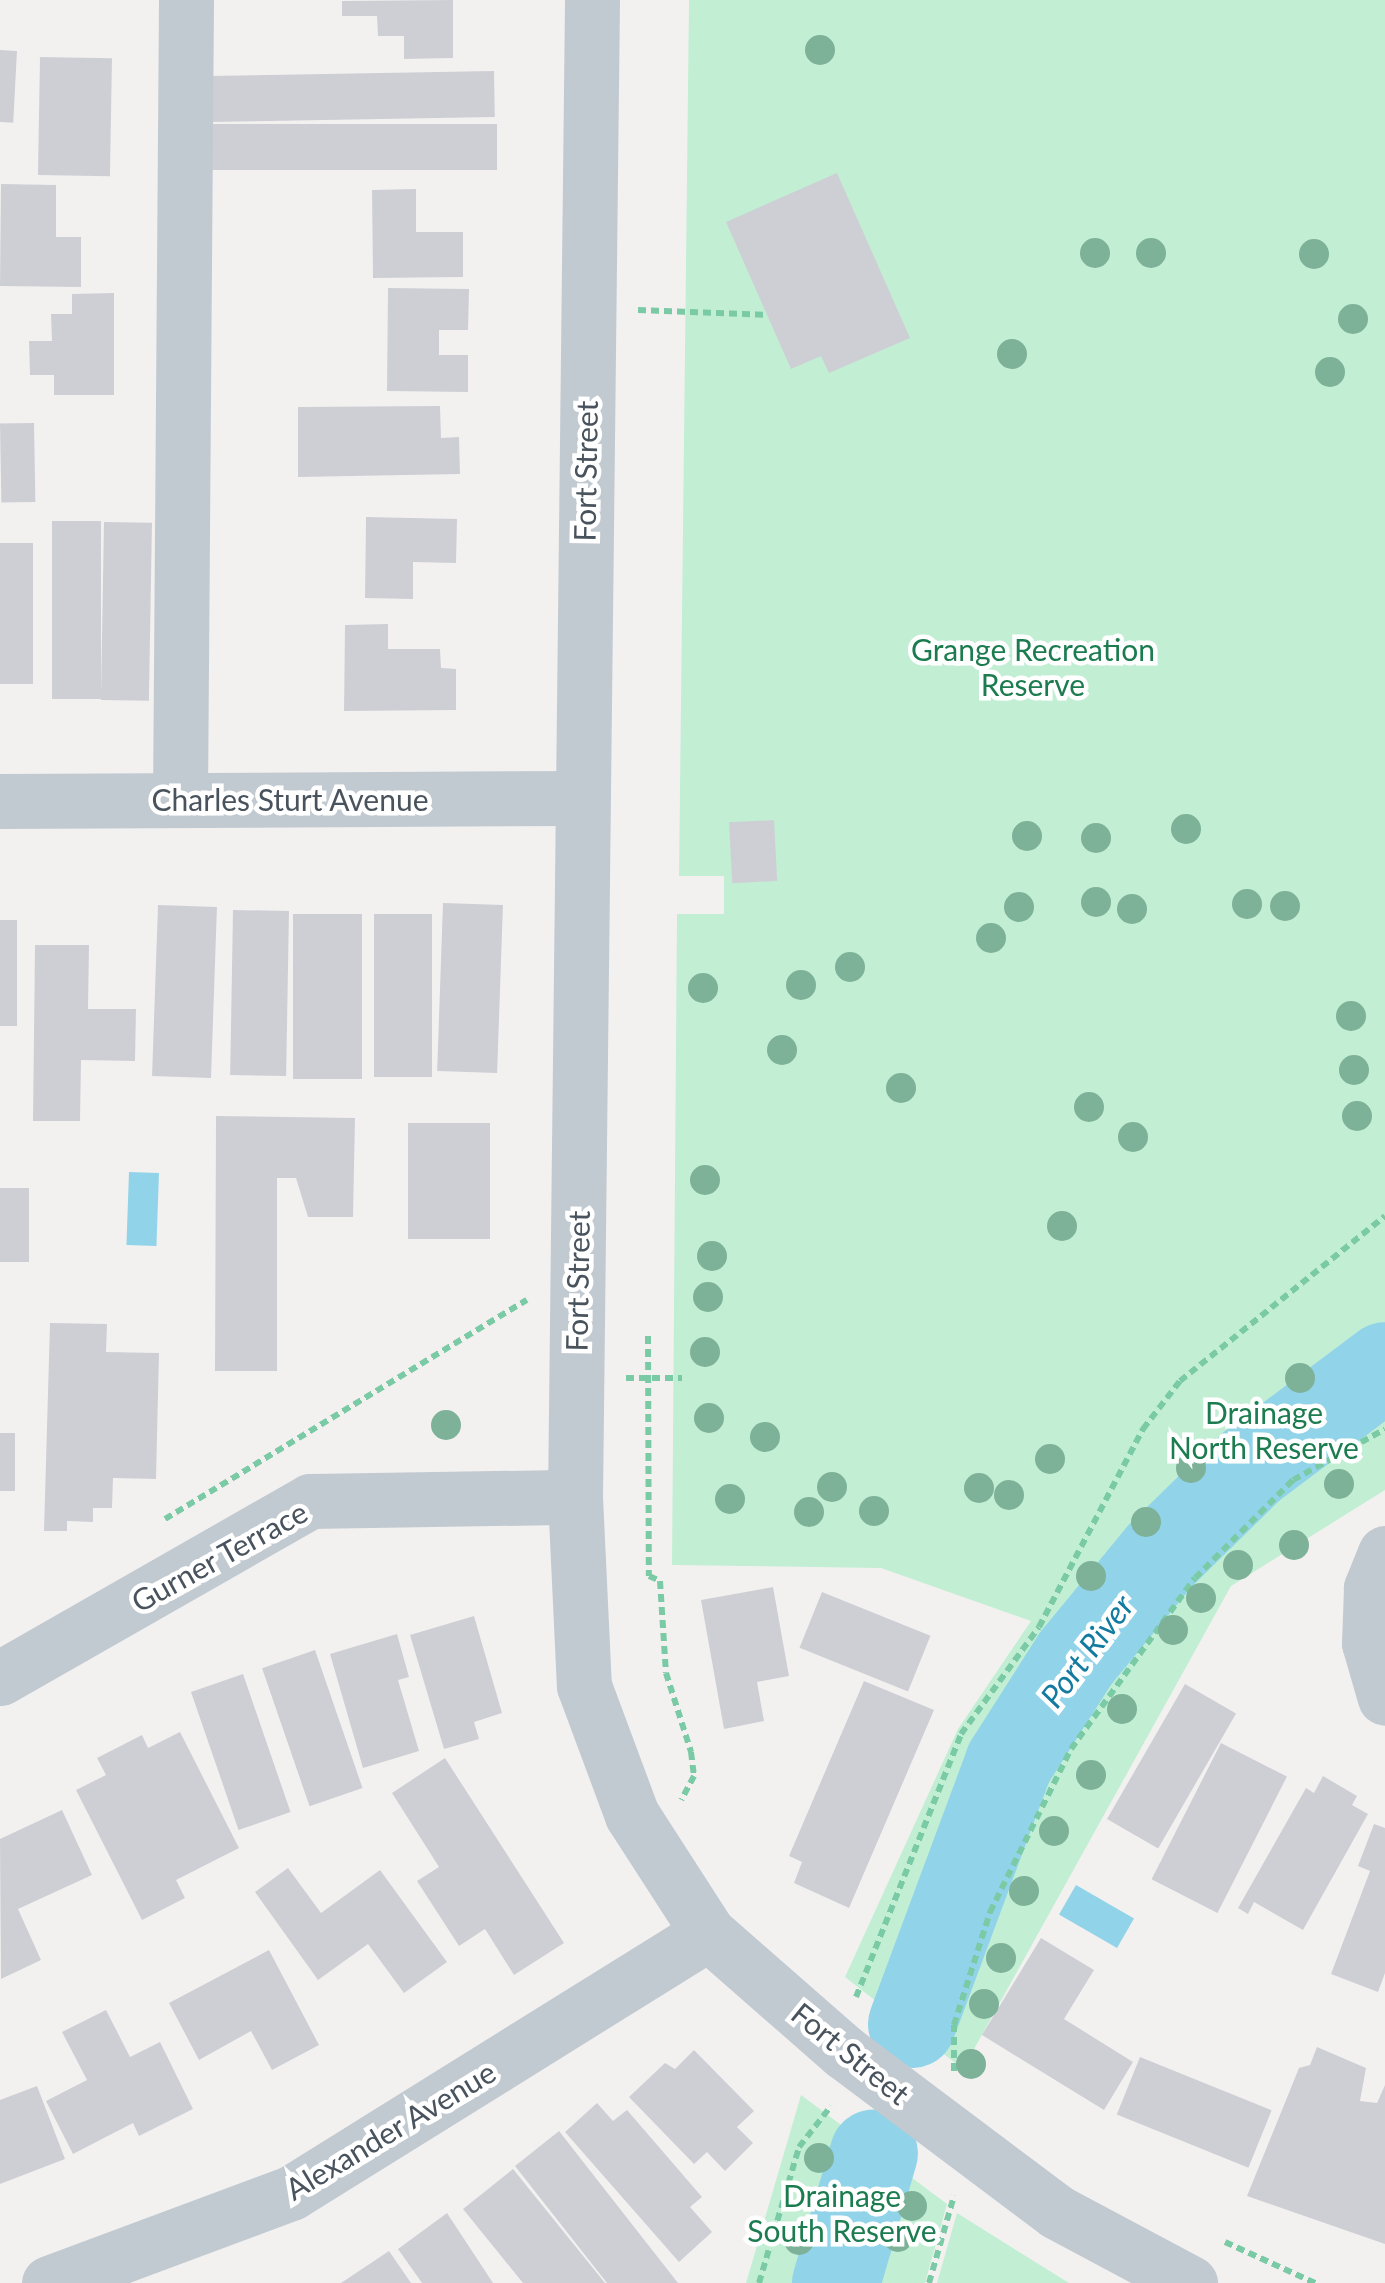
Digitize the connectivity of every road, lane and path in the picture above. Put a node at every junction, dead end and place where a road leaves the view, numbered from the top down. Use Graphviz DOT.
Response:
graph roads {
  1 [pos="186,0"];
  2 [pos="592,0"];
  3 [pos="587,308"];
  4 [pos="766,315"];
  5 [pos="180,798"];
  6 [pos="580,798"];
  7 [pos="0,801"];
  8 [pos="1385,1216"];
  9 [pos="536,1294"];
  10 [pos="648,1336"];
  11 [pos="1385,1429"];
  12 [pos="575,1496"];
  13 [pos="149,1528"];
  14 [pos="1385,1553"];
  15 [pos="0,1678"];
  16 [pos="1385,1698"];
  17 [pos="678,1806"];
  18 [pos="708,1933"];
  19 [pos="855,2000"];
  20 [pos="954,2078"];
  21 [pos="817,2093"];
  22 [pos="954,2195"];
  23 [pos="49,2283"];
  24 [pos="759,2283"];
  25 [pos="928,2283"];
  26 [pos="1190,2283"];
  1 -- 5 [label="street"];
  2 -- 3 [label="street, Fort Street"];
  3 -- 4 [label="path"];
  3 -- 6 [label="street, Fort Street"];
  5 -- 6 [label="street, Charles Sturt Avenue"];
  5 -- 7 [label="street, Charles Sturt Avenue"];
  6 -- 12 [label="street, Fort Street"];
  8 -- 19 [label="path"];
  9 -- 13 [label="path"];
  10 -- 17 [label="path"];
  11 -- 20 [label="path"];
  12 -- 15 [label="street, Gurner Terrace"];
  12 -- 18 [label="street, Fort Street"];
  14 -- 16 [label="street"];
  18 -- 23 [label="street, Alexander Avenue"];
  18 -- 26 [label="street, Fort Street"];
  21 -- 24 [label="path"];
  22 -- 25 [label="path"];
}
